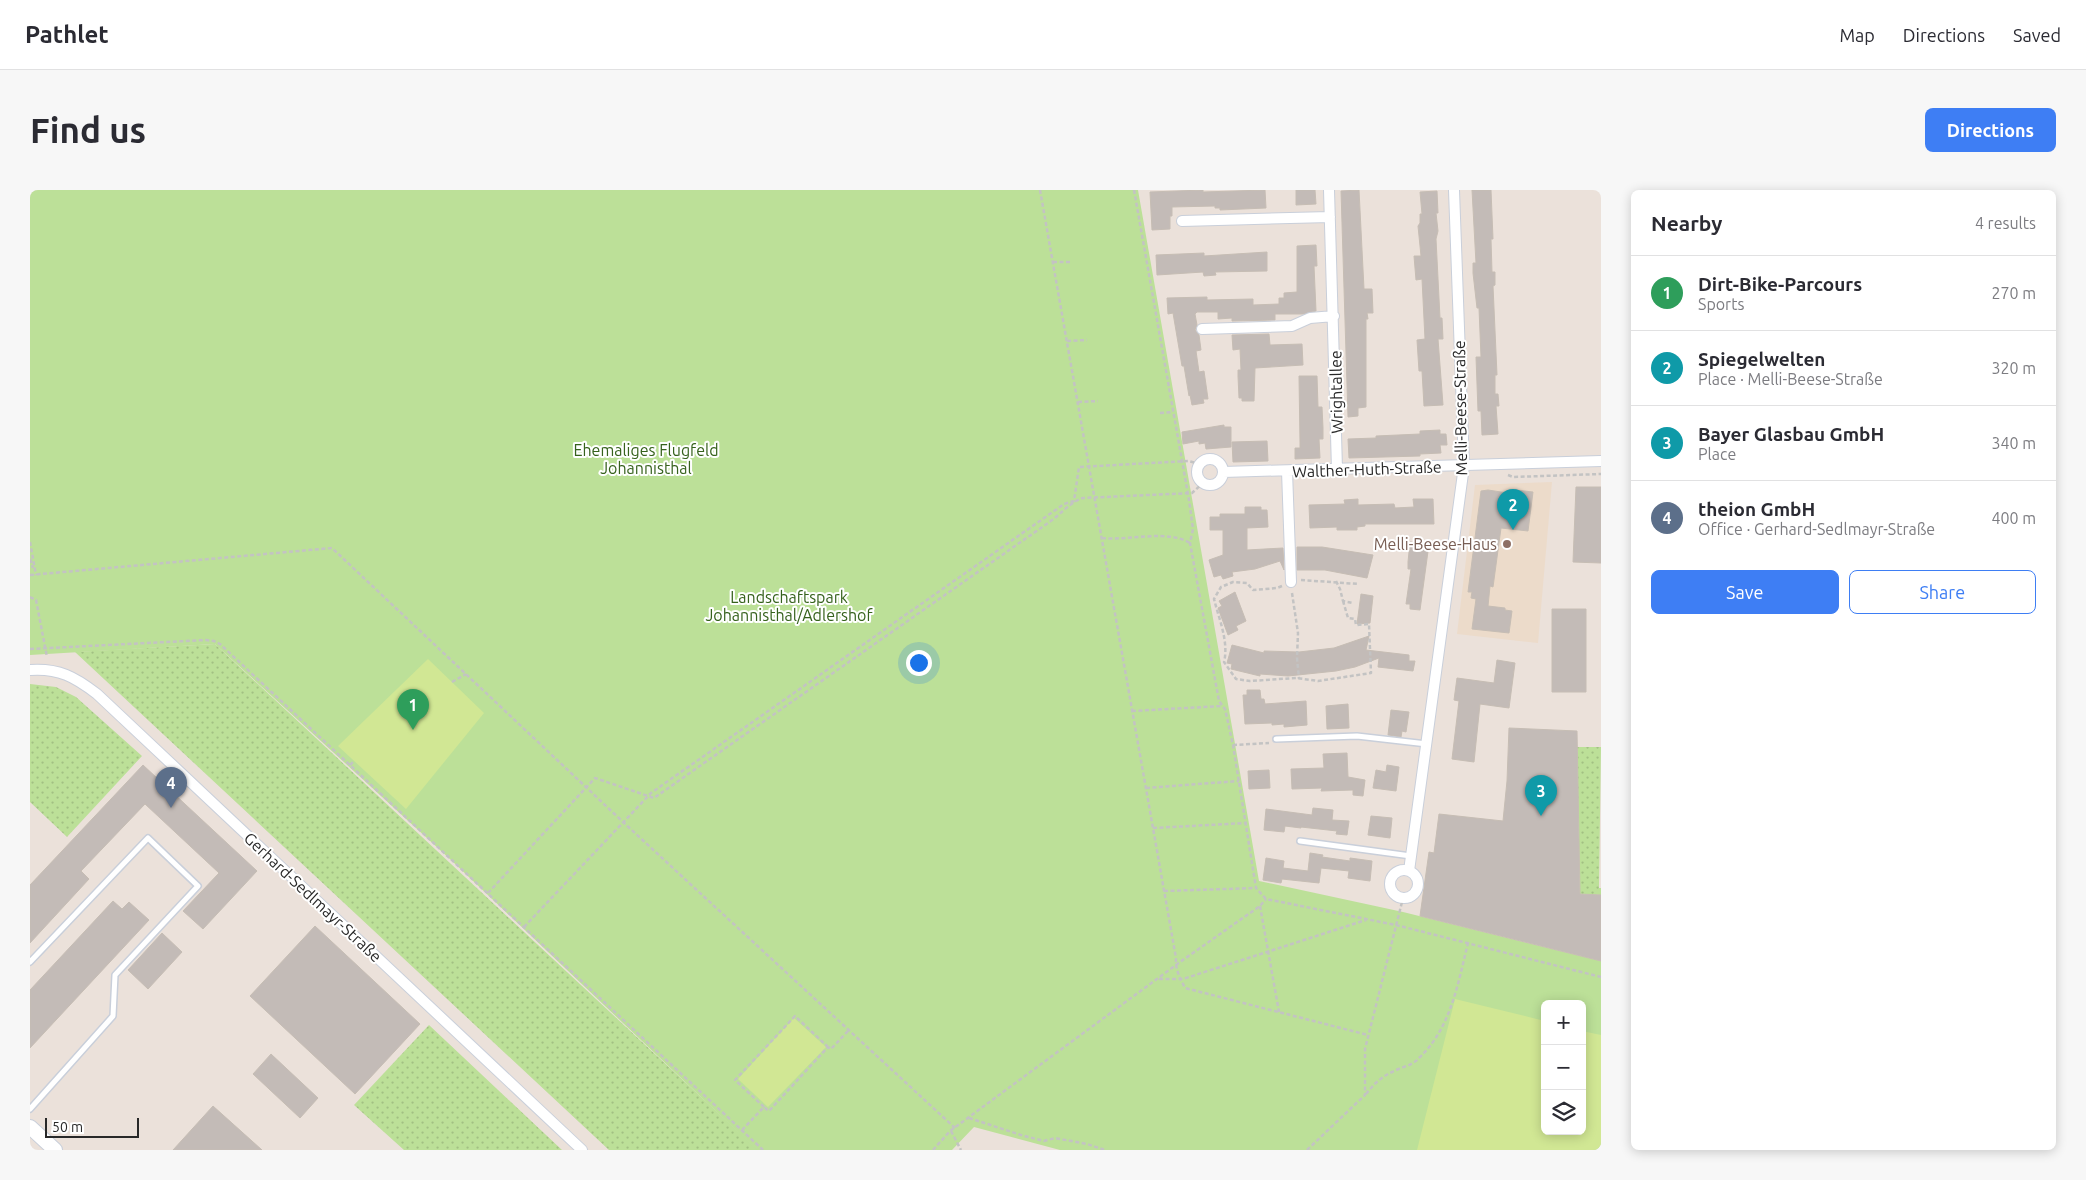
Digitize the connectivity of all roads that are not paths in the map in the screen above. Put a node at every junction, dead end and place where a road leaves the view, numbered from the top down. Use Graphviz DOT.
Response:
graph roads {
  1 [pos="1329,190"];
  2 [pos="1454,190"];
  3 [pos="1330,217"];
  4 [pos="1182,222"];
  5 [pos="1334,316"];
  6 [pos="1202,329"];
  7 [pos="1601,461"];
  8 [pos="1464,466"];
  9 [pos="1338,469"];
  10 [pos="1287,471"];
  11 [pos="1223,472"];
  12 [pos="1290,582"];
  13 [pos="30,670"];
  14 [pos="1276,739"];
  15 [pos="1427,744"];
  16 [pos="1300,841"];
  17 [pos="1411,856"];
  18 [pos="1409,871"];
  19 [pos="30,962"];
  20 [pos="30,1109"];
  21 [pos="30,1127"];
  22 [pos="55,1150"];
  23 [pos="582,1150"];
  1 -- 3 [label="street, Wrightallee"];
  2 -- 8 [label="street, Melli-Beese-Straße"];
  3 -- 4 [label="street"];
  3 -- 5 [label="street, Wrightallee"];
  5 -- 6 [label="street"];
  5 -- 9 [label="street, Wrightallee"];
  7 -- 8 [label="street, Walther-Huth-Straße"];
  8 -- 9 [label="street, Walther-Huth-Straße"];
  8 -- 15 [label="street, Melli-Beese-Straße"];
  9 -- 10 [label="street, Walther-Huth-Straße"];
  10 -- 11 [label="street, Walther-Huth-Straße"];
  10 -- 12 [label="street"];
  11 -- 11 [label="street, Walther-Huth-Straße"];
  13 -- 23 [label="street, Gerhard-Sedlmayr-Straße"];
  14 -- 15 [label="lane"];
  15 -- 17 [label="street, Melli-Beese-Straße"];
  16 -- 17 [label="lane"];
  17 -- 18 [label="street, Melli-Beese-Straße"];
  18 -- 18 [label="street, Melli-Beese-Straße"];
  19 -- 20 [label="lane"];
  21 -- 22 [label="main road"];
}
